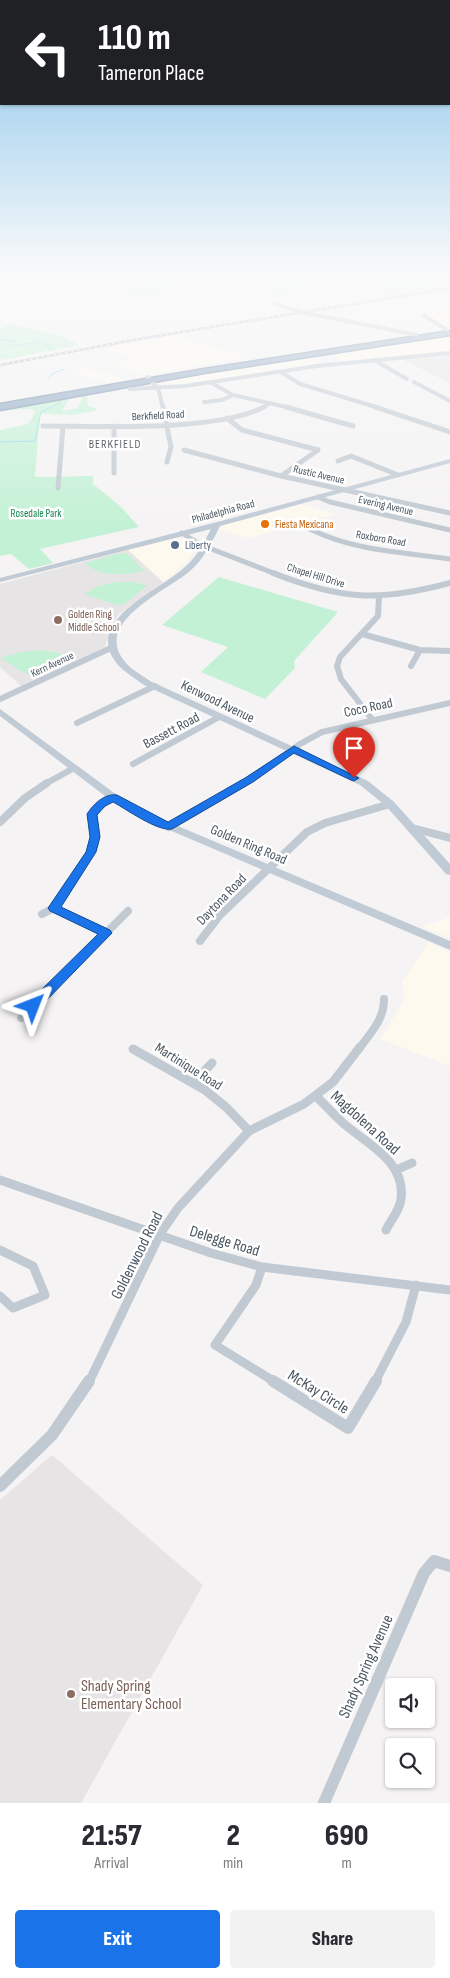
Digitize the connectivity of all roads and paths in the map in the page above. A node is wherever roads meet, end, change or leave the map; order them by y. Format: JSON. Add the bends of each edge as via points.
{"nodes":[{"id":1,"x":253,"y":360,"type":"edge"},
{"id":2,"x":266,"y":360,"type":"edge"},
{"id":3,"x":373,"y":360,"type":"edge"},
{"id":4,"x":374,"y":360,"type":"edge"},
{"id":5,"x":281,"y":372,"type":"junction"},
{"id":6,"x":148,"y":379,"type":"junction"},
{"id":7,"x":407,"y":379,"type":"dead end"},
{"id":8,"x":210,"y":382,"type":"junction"},
{"id":9,"x":414,"y":382,"type":"dead end"},
{"id":10,"x":158,"y":388,"type":"junction"},
{"id":11,"x":130,"y":389,"type":"dead end"},
{"id":12,"x":232,"y":395,"type":"junction"},
{"id":13,"x":450,"y":401,"type":"edge"},
{"id":14,"x":204,"y":402,"type":"dead end"},
{"id":15,"x":270,"y":403,"type":"junction"},
{"id":16,"x":0,"y":406,"type":"edge"},
{"id":17,"x":227,"y":418,"type":"junction"},
{"id":18,"x":166,"y":423,"type":"junction"},
{"id":19,"x":44,"y":426,"type":"dead end"},
{"id":20,"x":63,"y":426,"type":"junction"},
{"id":21,"x":114,"y":426,"type":"junction"},
{"id":22,"x":353,"y":426,"type":"dead end"},
{"id":23,"x":450,"y":432,"type":"edge"},
{"id":24,"x":184,"y":450,"type":"dead end"},
{"id":25,"x":338,"y":461,"type":"dead end"},
{"id":26,"x":450,"y":461,"type":"edge"},
{"id":27,"x":167,"y":462,"type":"dead end"},
{"id":28,"x":114,"y":472,"type":"dead end"},
{"id":29,"x":398,"y":475,"type":"junction"},
{"id":30,"x":280,"y":476,"type":"junction"},
{"id":31,"x":58,"y":488,"type":"dead end"},
{"id":32,"x":343,"y":490,"type":"junction"},
{"id":33,"x":318,"y":496,"type":"junction"},
{"id":34,"x":450,"y":514,"type":"edge"},
{"id":35,"x":218,"y":524,"type":"junction"},
{"id":36,"x":310,"y":529,"type":"dead end"},
{"id":37,"x":450,"y":530,"type":"edge"},
{"id":38,"x":182,"y":533,"type":"junction"},
{"id":39,"x":205,"y":547,"type":"junction"},
{"id":40,"x":450,"y":559,"type":"edge"},
{"id":41,"x":0,"y":580,"type":"edge"},
{"id":42,"x":450,"y":583,"type":"edge"},
{"id":43,"x":379,"y":596,"type":"junction"},
{"id":44,"x":362,"y":634,"type":"junction"},
{"id":45,"x":113,"y":647,"type":"junction"},
{"id":46,"x":420,"y":650,"type":"junction"},
{"id":47,"x":450,"y":650,"type":"edge"},
{"id":48,"x":411,"y":666,"type":"dead end"},
{"id":49,"x":155,"y":686,"type":"junction"},
{"id":50,"x":0,"y":699,"type":"edge"},
{"id":51,"x":450,"y":703,"type":"edge"},
{"id":52,"x":0,"y":712,"type":"edge"},
{"id":53,"x":219,"y":717,"type":"junction"},
{"id":54,"x":372,"y":719,"type":"junction"},
{"id":55,"x":77,"y":723,"type":"dead end"},
{"id":56,"x":294,"y":749,"type":"junction"},
{"id":57,"x":134,"y":764,"type":"dead end"},
{"id":58,"x":74,"y":768,"type":"junction"},
{"id":59,"x":113,"y":797,"type":"junction"},
{"id":60,"x":390,"y":804,"type":"junction"},
{"id":61,"x":0,"y":822,"type":"edge"},
{"id":62,"x":168,"y":826,"type":"junction"},
{"id":63,"x":412,"y":828,"type":"junction"},
{"id":64,"x":450,"y":838,"type":"edge"},
{"id":65,"x":270,"y":869,"type":"junction"},
{"id":66,"x":450,"y":871,"type":"edge"},
{"id":67,"x":54,"y":908,"type":"junction"},
{"id":68,"x":128,"y":911,"type":"dead end"},
{"id":69,"x":42,"y":914,"type":"dead end"},
{"id":70,"x":106,"y":933,"type":"junction"},
{"id":71,"x":200,"y":941,"type":"dead end"},
{"id":72,"x":450,"y":946,"type":"edge"},
{"id":73,"x":384,"y":1000,"type":"dead end"},
{"id":74,"x":21,"y":1018,"type":"dead end"},
{"id":75,"x":133,"y":1049,"type":"dead end"},
{"id":76,"x":212,"y":1063,"type":"dead end"},
{"id":77,"x":193,"y":1083,"type":"junction"},
{"id":78,"x":316,"y":1096,"type":"junction"},
{"id":79,"x":249,"y":1131,"type":"junction"},
{"id":80,"x":412,"y":1163,"type":"dead end"},
{"id":81,"x":396,"y":1170,"type":"junction"},
{"id":82,"x":0,"y":1180,"type":"edge"},
{"id":83,"x":386,"y":1230,"type":"dead end"},
{"id":84,"x":160,"y":1234,"type":"junction"},
{"id":85,"x":0,"y":1250,"type":"edge"},
{"id":86,"x":262,"y":1267,"type":"junction"},
{"id":87,"x":416,"y":1285,"type":"junction"},
{"id":88,"x":450,"y":1290,"type":"edge"},
{"id":89,"x":0,"y":1296,"type":"edge"},
{"id":90,"x":0,"y":1486,"type":"edge"},
{"id":91,"x":450,"y":1566,"type":"edge"},
{"id":92,"x":324,"y":1803,"type":"edge"}],
"edges":[{"from":1,"to":6,"type":"highway"},
{"from":2,"to":6,"type":"highway"},
{"from":3,"to":5,"type":"street"},
{"from":4,"to":7,"type":"street"},
{"from":5,"to":8,"type":"street"},
{"from":5,"to":23,"type":"street","via":[[300,384]]},
{"from":6,"to":10,"type":"street"},
{"from":6,"to":16,"type":"highway"},
{"from":8,"to":10,"type":"street"},
{"from":8,"to":12,"type":"street"},
{"from":9,"to":13,"type":"street"},
{"from":10,"to":11,"type":"street"},
{"from":10,"to":18,"type":"street"},
{"from":12,"to":14,"type":"street"},
{"from":12,"to":15,"type":"street"},
{"from":15,"to":17,"type":"street","name":"Berkfield Road","via":[[259,410]]},
{"from":15,"to":22,"type":"street"},
{"from":17,"to":18,"type":"street","name":"Berkfield Road"},
{"from":17,"to":30,"type":"street","via":[[247,432],[318,450]]},
{"from":18,"to":21,"type":"street","name":"Berkfield Road"},
{"from":18,"to":27,"type":"street","via":[[171,447]]},
{"from":19,"to":20,"type":"street","name":"Berkfield Road"},
{"from":20,"to":21,"type":"street","name":"Berkfield Road"},
{"from":20,"to":31,"type":"street"},
{"from":21,"to":28,"type":"street"},
{"from":24,"to":30,"type":"street","name":"Rustic Avenue"},
{"from":25,"to":29,"type":"street","via":[[351,456]]},
{"from":26,"to":29,"type":"main road","name":"Philadelphia Road"},
{"from":29,"to":32,"type":"main road","name":"Philadelphia Road"},
{"from":30,"to":32,"type":"street","name":"Rustic Avenue"},
{"from":32,"to":33,"type":"main road","name":"Philadelphia Road"},
{"from":32,"to":34,"type":"street","name":"Rustic Avenue"},
{"from":33,"to":35,"type":"main road","name":"Philadelphia Road"},
{"from":33,"to":37,"type":"street","name":"Evering Avenue","via":[[330,502]]},
{"from":35,"to":38,"type":"main road","name":"Philadelphia Road"},
{"from":35,"to":39,"type":"main road"},
{"from":36,"to":40,"type":"street","name":"Roxboro Road","via":[[324,536],[374,549]]},
{"from":38,"to":39,"type":"street","name":"Chapel Hill Drive"},
{"from":38,"to":41,"type":"main road","name":"Philadelphia Road"},
{"from":39,"to":43,"type":"street","name":"Chapel Hill Drive","via":[[325,590],[355,596]]},
{"from":39,"to":45,"type":"main road","via":[[181,575],[123,614],[114,629]]},
{"from":42,"to":43,"type":"street","name":"Chapel Hill Drive","via":[[407,594]]},
{"from":43,"to":44,"type":"street","via":[[378,616]]},
{"from":44,"to":46,"type":"street"},
{"from":44,"to":54,"type":"street","via":[[340,657],[337,669]]},
{"from":45,"to":49,"type":"main road","name":"Kenwood Avenue","via":[[127,668]]},
{"from":45,"to":50,"type":"street","name":"Kern Avenue"},
{"from":46,"to":47,"type":"street"},
{"from":46,"to":48,"type":"street"},
{"from":49,"to":53,"type":"main road","name":"Kenwood Avenue"},
{"from":49,"to":55,"type":"street"},
{"from":51,"to":54,"type":"street","name":"Coco Road"},
{"from":52,"to":58,"type":"main road","name":"Golden Ring Road"},
{"from":53,"to":56,"type":"main road","name":"Kenwood Avenue"},
{"from":53,"to":57,"type":"street","name":"Bassett Road"},
{"from":54,"to":56,"type":"street","name":"Coco Road","via":[[322,732]]},
{"from":56,"to":60,"type":"main road","name":"Kenwood Avenue","via":[[364,783]]},
{"from":56,"to":62,"type":"street","name":"Coco Road","via":[[249,780]]},
{"from":58,"to":59,"type":"main road","name":"Golden Ring Road"},
{"from":58,"to":61,"type":"street","via":[[30,793]]},
{"from":59,"to":62,"type":"main road","name":"Golden Ring Road"},
{"from":59,"to":67,"type":"street","via":[[93,811],[93,848]]},
{"from":60,"to":63,"type":"main road","name":"Kenwood Avenue"},
{"from":60,"to":65,"type":"street","name":"Daytona Road","via":[[314,827],[300,836]]},
{"from":62,"to":65,"type":"main road","name":"Golden Ring Road"},
{"from":63,"to":64,"type":"street"},
{"from":63,"to":66,"type":"main road","name":"Kenwood Avenue"},
{"from":65,"to":71,"type":"street","name":"Daytona Road","via":[[220,915]]},
{"from":65,"to":72,"type":"main road","name":"Golden Ring Road"},
{"from":67,"to":69,"type":"street"},
{"from":67,"to":70,"type":"street"},
{"from":68,"to":70,"type":"street"},
{"from":70,"to":74,"type":"street"},
{"from":73,"to":78,"type":"street","name":"Goldenwood Road","via":[[383,1015],[372,1033],[346,1068]]},
{"from":75,"to":77,"type":"street","name":"Martinique Road"},
{"from":76,"to":77,"type":"street"},
{"from":77,"to":79,"type":"street","name":"Martinique Road","via":[[215,1097]]},
{"from":78,"to":79,"type":"street","name":"Goldenwood Road"},
{"from":78,"to":81,"type":"street","name":"Magdolena Road"},
{"from":79,"to":84,"type":"street","name":"Goldenwood Road","via":[[178,1208]]},
{"from":80,"to":81,"type":"street","name":"Magdolena Road"},
{"from":81,"to":83,"type":"street","name":"Magdolena Road","via":[[400,1181],[400,1200]]},
{"from":82,"to":84,"type":"street","name":"Delegge Road"},
{"from":84,"to":86,"type":"street","name":"Delegge Road"},
{"from":84,"to":90,"type":"street","name":"Goldenwood Road","via":[[89,1382],[52,1435]]},
{"from":85,"to":89,"type":"street","via":[[33,1266],[45,1295],[13,1308]]},
{"from":86,"to":87,"type":"street","name":"Delegge Road"},
{"from":86,"to":87,"type":"street","name":"McKay Circle","via":[[256,1285],[215,1345],[348,1428],[406,1326]]},
{"from":87,"to":88,"type":"street","name":"Delegge Road"},
{"from":91,"to":92,"type":"street","name":"Shady Spring Avenue","via":[[434,1561],[424,1573]]}]}
